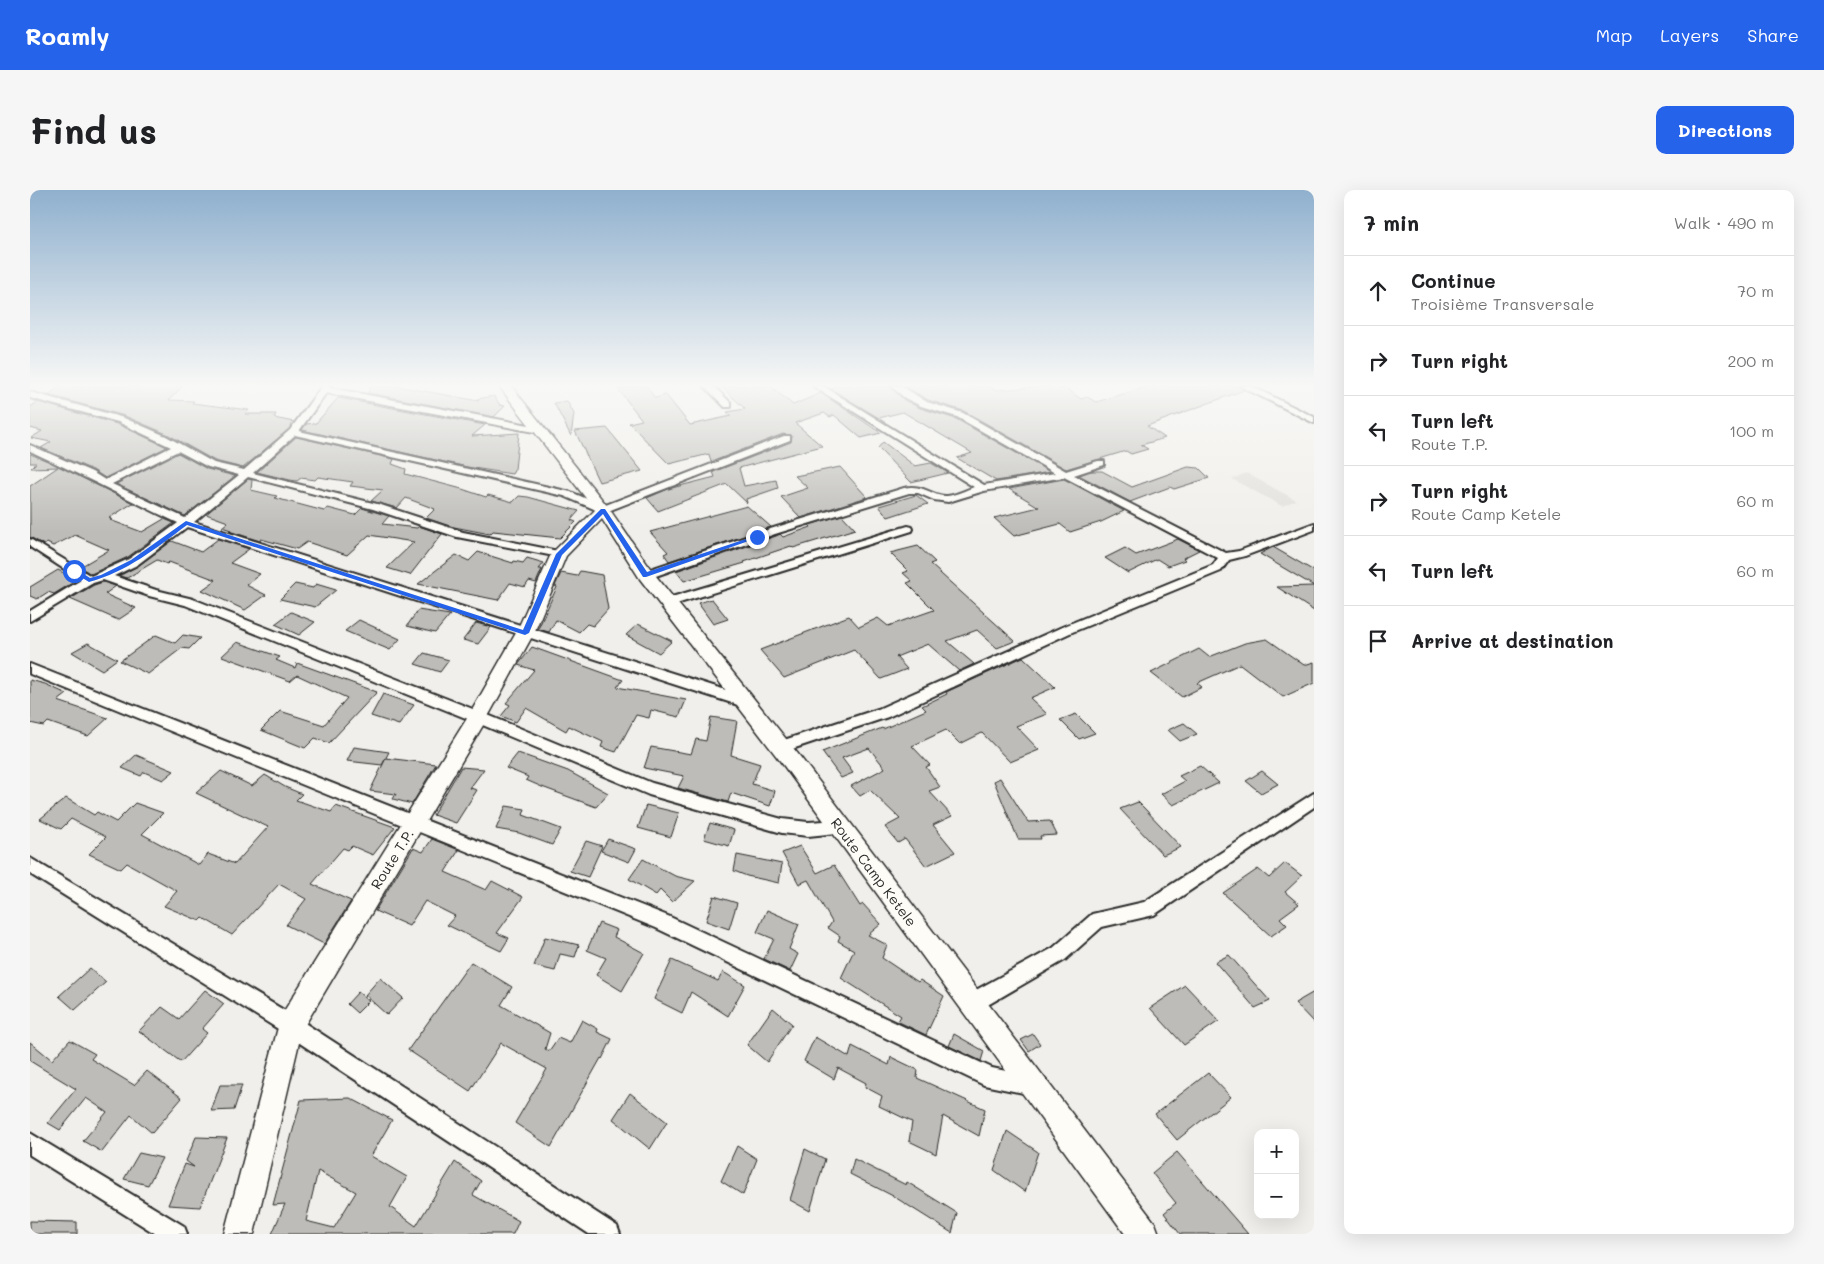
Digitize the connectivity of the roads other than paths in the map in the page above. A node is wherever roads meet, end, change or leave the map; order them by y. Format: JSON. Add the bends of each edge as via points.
{"nodes":[{"id":1,"x":155,"y":435,"type":"edge"},
{"id":2,"x":290,"y":435,"type":"edge"},
{"id":3,"x":305,"y":435,"type":"edge"},
{"id":4,"x":544,"y":435,"type":"edge"},
{"id":5,"x":896,"y":435,"type":"edge"},
{"id":6,"x":995,"y":435,"type":"edge"},
{"id":7,"x":787,"y":438,"type":"dead end"},
{"id":8,"x":178,"y":447,"type":"junction"},
{"id":9,"x":30,"y":448,"type":"edge"},
{"id":10,"x":1101,"y":463,"type":"dead end"},
{"id":11,"x":1065,"y":474,"type":"junction"},
{"id":12,"x":245,"y":475,"type":"junction"},
{"id":13,"x":104,"y":484,"type":"junction"},
{"id":14,"x":982,"y":488,"type":"junction"},
{"id":15,"x":603,"y":510,"type":"junction"},
{"id":16,"x":186,"y":523,"type":"junction"},
{"id":17,"x":1314,"y":526,"type":"edge"},
{"id":18,"x":908,"y":529,"type":"dead end"},
{"id":19,"x":30,"y":542,"type":"edge"},
{"id":20,"x":559,"y":554,"type":"junction"},
{"id":21,"x":1225,"y":557,"type":"junction"},
{"id":22,"x":646,"y":575,"type":"junction"},
{"id":23,"x":104,"y":576,"type":"junction"},
{"id":24,"x":89,"y":580,"type":"junction"},
{"id":25,"x":669,"y":602,"type":"junction"},
{"id":26,"x":30,"y":617,"type":"edge"},
{"id":27,"x":525,"y":633,"type":"junction"},
{"id":28,"x":30,"y":669,"type":"edge"},
{"id":29,"x":743,"y":701,"type":"junction"},
{"id":30,"x":478,"y":716,"type":"junction"},
{"id":31,"x":780,"y":747,"type":"junction"},
{"id":32,"x":1314,"y":799,"type":"edge"},
{"id":33,"x":416,"y":822,"type":"junction"},
{"id":34,"x":841,"y":827,"type":"junction"},
{"id":35,"x":30,"y":866,"type":"edge"},
{"id":36,"x":972,"y":1003,"type":"junction"},
{"id":37,"x":290,"y":1025,"type":"junction"},
{"id":38,"x":1034,"y":1086,"type":"junction"},
{"id":39,"x":30,"y":1143,"type":"edge"},
{"id":40,"x":176,"y":1234,"type":"edge"},
{"id":41,"x":239,"y":1234,"type":"edge"},
{"id":42,"x":609,"y":1234,"type":"edge"},
{"id":43,"x":1144,"y":1234,"type":"edge"}],
"edges":[{"from":1,"to":8,"type":"street"},
{"from":2,"to":12,"type":"street"},
{"from":3,"to":15,"type":"street","via":[[567,494]]},
{"from":4,"to":15,"type":"street","name":"Route Camp Ketele"},
{"from":5,"to":14,"type":"street"},
{"from":6,"to":11,"type":"street"},
{"from":7,"to":15,"type":"street"},
{"from":8,"to":12,"type":"street","via":[[211,465]]},
{"from":8,"to":13,"type":"street"},
{"from":9,"to":13,"type":"street"},
{"from":10,"to":11,"type":"street"},
{"from":11,"to":14,"type":"street"},
{"from":11,"to":21,"type":"street"},
{"from":12,"to":16,"type":"street"},
{"from":12,"to":20,"type":"street","via":[[377,507],[461,535]]},
{"from":13,"to":16,"type":"street"},
{"from":14,"to":22,"type":"street","via":[[943,499],[920,490],[908,490]]},
{"from":15,"to":20,"type":"street","name":"Route T.P."},
{"from":15,"to":22,"type":"street","name":"Route Camp Ketele"},
{"from":16,"to":23,"type":"street","via":[[133,562]]},
{"from":16,"to":27,"type":"street"},
{"from":17,"to":21,"type":"street"},
{"from":18,"to":25,"type":"street"},
{"from":19,"to":24,"type":"street"},
{"from":20,"to":27,"type":"street","name":"Route T.P."},
{"from":21,"to":31,"type":"street","via":[[1217,568],[1066,630],[883,713]]},
{"from":22,"to":25,"type":"street","name":"Route Camp Ketele"},
{"from":23,"to":24,"type":"street"},
{"from":23,"to":30,"type":"street","via":[[189,602]]},
{"from":24,"to":26,"type":"street"},
{"from":25,"to":29,"type":"street","name":"Route Camp Ketele"},
{"from":27,"to":29,"type":"street"},
{"from":27,"to":30,"type":"street","name":"Route T.P."},
{"from":28,"to":33,"type":"street"},
{"from":29,"to":31,"type":"street","name":"Route Camp Ketele"},
{"from":30,"to":33,"type":"street","name":"Route T.P."},
{"from":30,"to":34,"type":"street","via":[[648,789],[782,826],[808,829]]},
{"from":31,"to":34,"type":"street","name":"Route Camp Ketele"},
{"from":32,"to":36,"type":"street","via":[[1148,909],[1098,920],[1059,954]]},
{"from":33,"to":37,"type":"street","name":"Route T.P."},
{"from":33,"to":38,"type":"street","via":[[662,922],[991,1078]]},
{"from":34,"to":36,"type":"street","name":"Route Camp Ketele"},
{"from":35,"to":37,"type":"street"},
{"from":36,"to":38,"type":"street","name":"Route Camp Ketele"},
{"from":37,"to":41,"type":"street","name":"Route T.P."},
{"from":37,"to":42,"type":"street"},
{"from":38,"to":43,"type":"street","name":"Route Camp Ketele"},
{"from":39,"to":40,"type":"street"}]}
